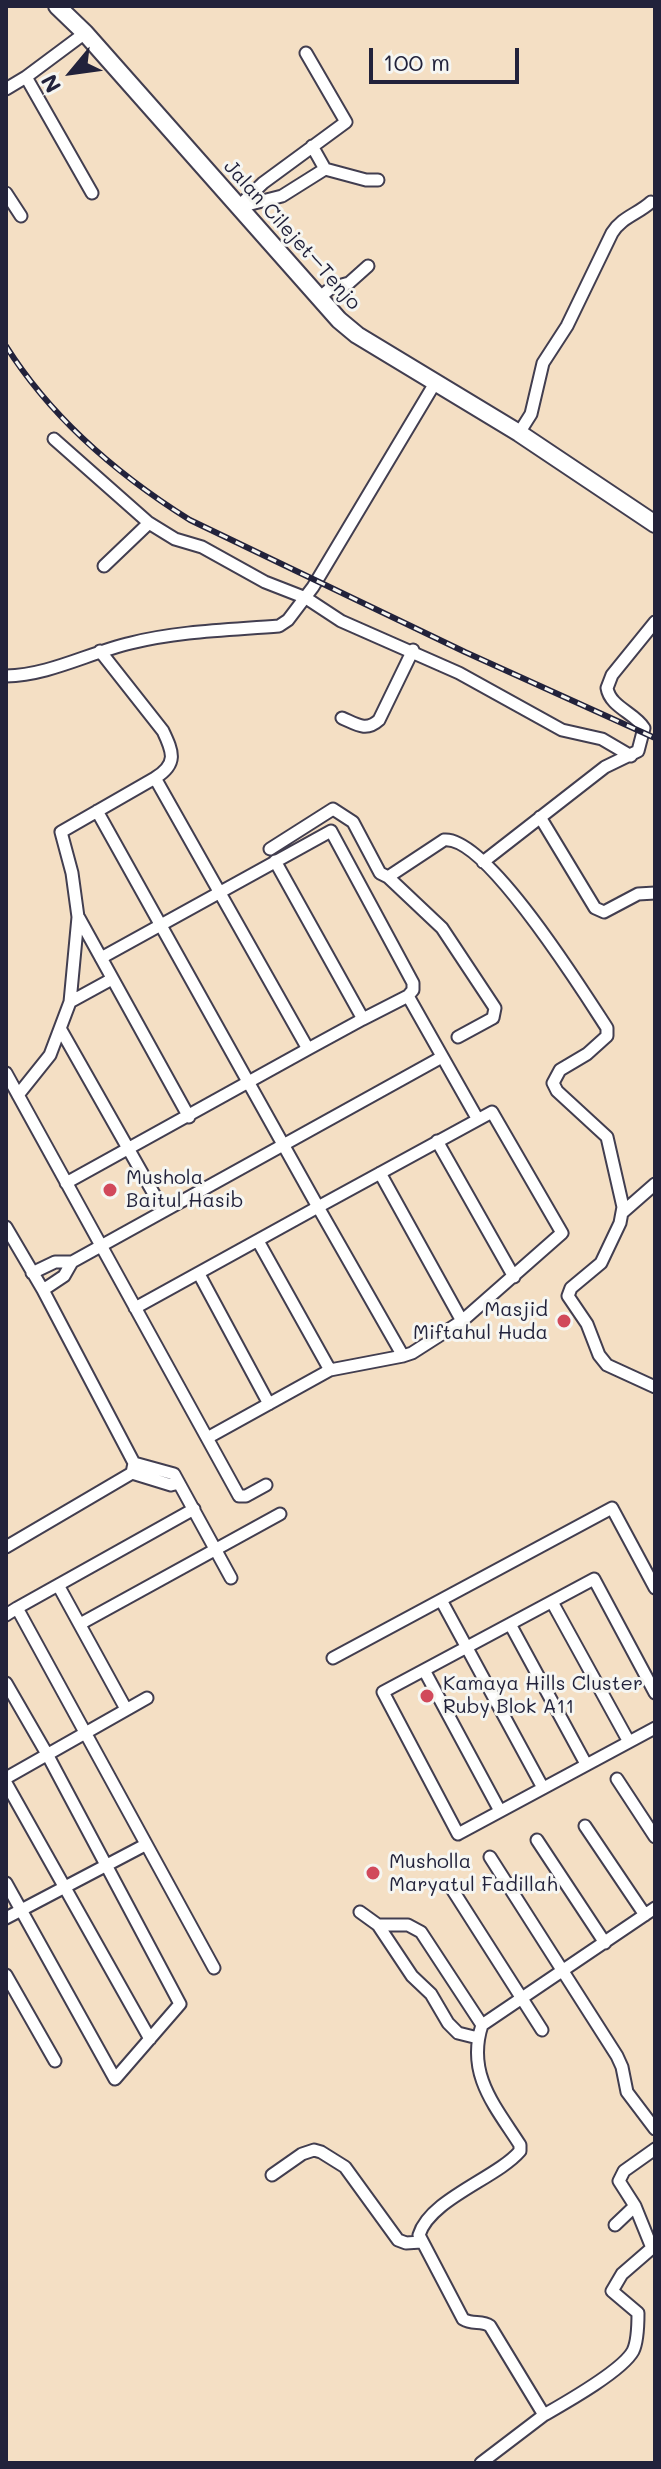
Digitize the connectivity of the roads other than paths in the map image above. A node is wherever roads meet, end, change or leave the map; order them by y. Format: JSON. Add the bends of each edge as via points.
{"nodes":[{"id":1,"x":57,"y":6,"type":"edge"},
{"id":2,"x":85,"y":33,"type":"junction"},
{"id":3,"x":306,"y":53,"type":"dead end"},
{"id":4,"x":26,"y":77,"type":"junction"},
{"id":5,"x":6,"y":89,"type":"edge"},
{"id":6,"x":312,"y":146,"type":"junction"},
{"id":7,"x":325,"y":169,"type":"junction"},
{"id":8,"x":378,"y":180,"type":"dead end"},
{"id":9,"x":6,"y":193,"type":"edge"},
{"id":10,"x":92,"y":193,"type":"dead end"},
{"id":11,"x":651,"y":202,"type":"dead end"},
{"id":12,"x":238,"y":207,"type":"junction"},
{"id":13,"x":21,"y":216,"type":"dead end"},
{"id":14,"x":368,"y":266,"type":"dead end"},
{"id":15,"x":319,"y":298,"type":"junction"},
{"id":16,"x":435,"y":383,"type":"junction"},
{"id":17,"x":519,"y":433,"type":"junction"},
{"id":18,"x":54,"y":439,"type":"dead end"},
{"id":19,"x":653,"y":518,"type":"edge"},
{"id":20,"x":149,"y":523,"type":"junction"},
{"id":21,"x":104,"y":566,"type":"dead end"},
{"id":22,"x":306,"y":598,"type":"junction"},
{"id":23,"x":655,"y":622,"type":"edge"},
{"id":24,"x":413,"y":650,"type":"junction"},
{"id":25,"x":100,"y":651,"type":"junction"},
{"id":26,"x":6,"y":676,"type":"edge"},
{"id":27,"x":342,"y":718,"type":"dead end"},
{"id":28,"x":631,"y":756,"type":"junction"},
{"id":29,"x":155,"y":778,"type":"junction"},
{"id":30,"x":97,"y":811,"type":"junction"},
{"id":31,"x":540,"y":817,"type":"junction"},
{"id":32,"x":273,"y":855,"type":"junction"},
{"id":33,"x":483,"y":862,"type":"junction"},
{"id":34,"x":388,"y":877,"type":"junction"},
{"id":35,"x":220,"y":892,"type":"junction"},
{"id":36,"x":655,"y":893,"type":"edge"},
{"id":37,"x":78,"y":917,"type":"junction"},
{"id":38,"x":161,"y":925,"type":"junction"},
{"id":39,"x":101,"y":958,"type":"junction"},
{"id":40,"x":112,"y":979,"type":"junction"},
{"id":41,"x":408,"y":996,"type":"junction"},
{"id":42,"x":70,"y":1002,"type":"junction"},
{"id":43,"x":363,"y":1019,"type":"junction"},
{"id":44,"x":61,"y":1030,"type":"junction"},
{"id":45,"x":458,"y":1037,"type":"dead end"},
{"id":46,"x":308,"y":1049,"type":"junction"},
{"id":47,"x":442,"y":1057,"type":"junction"},
{"id":48,"x":6,"y":1073,"type":"edge"},
{"id":49,"x":250,"y":1083,"type":"junction"},
{"id":50,"x":18,"y":1095,"type":"junction"},
{"id":51,"x":189,"y":1117,"type":"junction"},
{"id":52,"x":477,"y":1118,"type":"junction"},
{"id":53,"x":437,"y":1141,"type":"junction"},
{"id":54,"x":284,"y":1144,"type":"junction"},
{"id":55,"x":128,"y":1149,"type":"junction"},
{"id":56,"x":380,"y":1173,"type":"junction"},
{"id":57,"x":66,"y":1183,"type":"junction"},
{"id":58,"x":655,"y":1184,"type":"edge"},
{"id":59,"x":318,"y":1207,"type":"junction"},
{"id":60,"x":163,"y":1210,"type":"junction"},
{"id":61,"x":623,"y":1212,"type":"junction"},
{"id":62,"x":6,"y":1227,"type":"edge"},
{"id":63,"x":258,"y":1241,"type":"junction"},
{"id":64,"x":102,"y":1245,"type":"junction"},
{"id":65,"x":72,"y":1262,"type":"junction"},
{"id":66,"x":32,"y":1273,"type":"junction"},
{"id":67,"x":199,"y":1274,"type":"junction"},
{"id":68,"x":514,"y":1277,"type":"junction"},
{"id":69,"x":43,"y":1290,"type":"junction"},
{"id":70,"x":135,"y":1308,"type":"junction"},
{"id":71,"x":462,"y":1321,"type":"junction"},
{"id":72,"x":403,"y":1356,"type":"junction"},
{"id":73,"x":330,"y":1370,"type":"junction"},
{"id":74,"x":655,"y":1387,"type":"edge"},
{"id":75,"x":269,"y":1404,"type":"junction"},
{"id":76,"x":209,"y":1437,"type":"junction"},
{"id":77,"x":133,"y":1468,"type":"junction"},
{"id":78,"x":266,"y":1485,"type":"dead end"},
{"id":79,"x":194,"y":1509,"type":"junction"},
{"id":80,"x":280,"y":1514,"type":"dead end"},
{"id":81,"x":6,"y":1547,"type":"edge"},
{"id":82,"x":216,"y":1550,"type":"junction"},
{"id":83,"x":231,"y":1578,"type":"dead end"},
{"id":84,"x":58,"y":1585,"type":"junction"},
{"id":85,"x":655,"y":1588,"type":"edge"},
{"id":86,"x":441,"y":1600,"type":"junction"},
{"id":87,"x":552,"y":1602,"type":"junction"},
{"id":88,"x":11,"y":1611,"type":"edge"},
{"id":89,"x":80,"y":1624,"type":"junction"},
{"id":90,"x":510,"y":1624,"type":"junction"},
{"id":91,"x":467,"y":1647,"type":"junction"},
{"id":92,"x":333,"y":1658,"type":"dead end"},
{"id":93,"x":424,"y":1670,"type":"junction"},
{"id":94,"x":6,"y":1683,"type":"edge"},
{"id":95,"x":655,"y":1693,"type":"edge"},
{"id":96,"x":147,"y":1698,"type":"dead end"},
{"id":97,"x":126,"y":1709,"type":"junction"},
{"id":98,"x":655,"y":1728,"type":"edge"},
{"id":99,"x":84,"y":1734,"type":"junction"},
{"id":100,"x":629,"y":1742,"type":"junction"},
{"id":101,"x":47,"y":1754,"type":"junction"},
{"id":102,"x":586,"y":1764,"type":"junction"},
{"id":103,"x":617,"y":1779,"type":"dead end"},
{"id":104,"x":6,"y":1780,"type":"edge"},
{"id":105,"x":543,"y":1788,"type":"junction"},
{"id":106,"x":500,"y":1811,"type":"junction"},
{"id":107,"x":585,"y":1826,"type":"dead end"},
{"id":108,"x":655,"y":1837,"type":"edge"},
{"id":109,"x":537,"y":1840,"type":"dead end"},
{"id":110,"x":145,"y":1845,"type":"junction"},
{"id":111,"x":490,"y":1857,"type":"dead end"},
{"id":112,"x":105,"y":1866,"type":"junction"},
{"id":113,"x":6,"y":1883,"type":"edge"},
{"id":114,"x":64,"y":1887,"type":"junction"},
{"id":115,"x":452,"y":1889,"type":"dead end"},
{"id":116,"x":21,"y":1910,"type":"junction"},
{"id":117,"x":360,"y":1912,"type":"dead end"},
{"id":118,"x":650,"y":1912,"type":"edge"},
{"id":119,"x":6,"y":1918,"type":"edge"},
{"id":120,"x":378,"y":1925,"type":"junction"},
{"id":121,"x":605,"y":1943,"type":"junction"},
{"id":122,"x":214,"y":1968,"type":"dead end"},
{"id":123,"x":563,"y":1971,"type":"junction"},
{"id":124,"x":6,"y":1975,"type":"edge"},
{"id":125,"x":523,"y":1998,"type":"junction"},
{"id":126,"x":482,"y":2025,"type":"junction"},
{"id":127,"x":542,"y":2030,"type":"dead end"},
{"id":128,"x":478,"y":2038,"type":"junction"},
{"id":129,"x":150,"y":2039,"type":"junction"},
{"id":130,"x":55,"y":2061,"type":"dead end"},
{"id":131,"x":655,"y":2129,"type":"edge"},
{"id":132,"x":655,"y":2149,"type":"edge"},
{"id":133,"x":272,"y":2175,"type":"dead end"},
{"id":134,"x":635,"y":2206,"type":"junction"},
{"id":135,"x":615,"y":2225,"type":"dead end"},
{"id":136,"x":421,"y":2242,"type":"junction"},
{"id":137,"x":544,"y":2415,"type":"junction"},
{"id":138,"x":481,"y":2463,"type":"edge"}],
"edges":[{"from":1,"to":2,"type":"main road","name":"Jalan Cilejet–Tenjo"},
{"from":2,"to":4,"type":"street"},
{"from":2,"to":12,"type":"main road","name":"Jalan Cilejet–Tenjo"},
{"from":3,"to":6,"type":"street","via":[[346,119]]},
{"from":4,"to":5,"type":"street"},
{"from":4,"to":10,"type":"street"},
{"from":6,"to":7,"type":"street"},
{"from":6,"to":12,"type":"street"},
{"from":7,"to":8,"type":"street"},
{"from":7,"to":12,"type":"street","via":[[282,196]]},
{"from":9,"to":13,"type":"street"},
{"from":11,"to":17,"type":"street","via":[[612,233],[543,363],[531,414]]},
{"from":12,"to":15,"type":"main road","name":"Jalan Cilejet–Tenjo"},
{"from":14,"to":15,"type":"street"},
{"from":15,"to":16,"type":"main road","name":"Jalan Cilejet–Tenjo","via":[[357,335]]},
{"from":16,"to":17,"type":"main road","name":"Jalan Cilejet–Tenjo"},
{"from":16,"to":22,"type":"street"},
{"from":17,"to":19,"type":"main road","name":"Jalan Cilejet–Tenjo"},
{"from":18,"to":20,"type":"street"},
{"from":20,"to":21,"type":"street"},
{"from":20,"to":22,"type":"street"},
{"from":22,"to":24,"type":"street","via":[[341,621]]},
{"from":22,"to":25,"type":"street","via":[[279,626],[201,632]]},
{"from":23,"to":28,"type":"street","via":[[607,688],[610,699],[644,728],[640,748]]},
{"from":24,"to":27,"type":"street","via":[[373,726]]},
{"from":24,"to":28,"type":"street","via":[[562,730],[602,739]]},
{"from":25,"to":26,"type":"street","via":[[47,671]]},
{"from":25,"to":29,"type":"street","via":[[170,746],[168,770]]},
{"from":28,"to":31,"type":"street","via":[[605,767]]},
{"from":29,"to":30,"type":"street"},
{"from":29,"to":35,"type":"street"},
{"from":30,"to":37,"type":"street","via":[[61,832]]},
{"from":30,"to":38,"type":"street"},
{"from":31,"to":33,"type":"street"},
{"from":31,"to":36,"type":"street","via":[[595,908],[604,912],[638,894]]},
{"from":32,"to":34,"type":"street","via":[[333,809],[353,822],[380,873]]},
{"from":32,"to":35,"type":"street"},
{"from":32,"to":41,"type":"street","via":[[333,832],[413,983]]},
{"from":32,"to":43,"type":"street"},
{"from":33,"to":34,"type":"street","via":[[448,839]]},
{"from":33,"to":61,"type":"street","via":[[539,925],[607,1028],[607,1036],[560,1070],[553,1083],[607,1137]]},
{"from":34,"to":45,"type":"street","via":[[442,928],[495,1008],[493,1018]]},
{"from":35,"to":38,"type":"street"},
{"from":35,"to":46,"type":"street"},
{"from":37,"to":39,"type":"street"},
{"from":37,"to":42,"type":"street"},
{"from":38,"to":39,"type":"street"},
{"from":38,"to":49,"type":"street"},
{"from":39,"to":40,"type":"street"},
{"from":40,"to":42,"type":"street"},
{"from":40,"to":51,"type":"street"},
{"from":41,"to":43,"type":"street"},
{"from":41,"to":47,"type":"street"},
{"from":42,"to":44,"type":"street"},
{"from":43,"to":46,"type":"street"},
{"from":44,"to":50,"type":"street","via":[[50,1055]]},
{"from":44,"to":55,"type":"street"},
{"from":46,"to":49,"type":"street"},
{"from":47,"to":52,"type":"street"},
{"from":47,"to":54,"type":"street"},
{"from":48,"to":50,"type":"street"},
{"from":49,"to":51,"type":"street"},
{"from":49,"to":54,"type":"street"},
{"from":50,"to":57,"type":"street"},
{"from":51,"to":55,"type":"street"},
{"from":52,"to":53,"type":"street"},
{"from":52,"to":68,"type":"street","via":[[496,1114],[562,1233]]},
{"from":53,"to":56,"type":"street"},
{"from":53,"to":68,"type":"street"},
{"from":54,"to":59,"type":"street"},
{"from":54,"to":60,"type":"street"},
{"from":55,"to":57,"type":"street"},
{"from":55,"to":60,"type":"street"},
{"from":56,"to":59,"type":"street"},
{"from":56,"to":71,"type":"street"},
{"from":57,"to":64,"type":"street"},
{"from":58,"to":61,"type":"street"},
{"from":59,"to":63,"type":"street"},
{"from":59,"to":72,"type":"street"},
{"from":60,"to":64,"type":"street"},
{"from":61,"to":74,"type":"street","via":[[601,1263],[568,1296],[602,1360]]},
{"from":62,"to":66,"type":"street"},
{"from":63,"to":67,"type":"street"},
{"from":63,"to":73,"type":"street"},
{"from":64,"to":65,"type":"street"},
{"from":64,"to":70,"type":"street"},
{"from":65,"to":66,"type":"street","via":[[55,1262]]},
{"from":65,"to":69,"type":"street","via":[[64,1276]]},
{"from":66,"to":69,"type":"street"},
{"from":67,"to":70,"type":"street"},
{"from":67,"to":75,"type":"street"},
{"from":68,"to":71,"type":"street"},
{"from":69,"to":77,"type":"street"},
{"from":70,"to":76,"type":"street"},
{"from":71,"to":72,"type":"street"},
{"from":72,"to":73,"type":"street"},
{"from":73,"to":75,"type":"street"},
{"from":75,"to":76,"type":"street"},
{"from":76,"to":78,"type":"street","via":[[239,1496]]},
{"from":77,"to":79,"type":"street","via":[[174,1474]]},
{"from":77,"to":81,"type":"street"},
{"from":79,"to":82,"type":"street"},
{"from":79,"to":84,"type":"street"},
{"from":80,"to":82,"type":"street"},
{"from":82,"to":83,"type":"street"},
{"from":82,"to":89,"type":"street"},
{"from":84,"to":88,"type":"street"},
{"from":84,"to":89,"type":"street"},
{"from":85,"to":86,"type":"street","via":[[612,1508]]},
{"from":86,"to":91,"type":"street"},
{"from":86,"to":92,"type":"street"},
{"from":87,"to":90,"type":"street"},
{"from":87,"to":95,"type":"street","via":[[594,1579]]},
{"from":87,"to":100,"type":"street"},
{"from":88,"to":99,"type":"street"},
{"from":89,"to":97,"type":"street"},
{"from":90,"to":91,"type":"street"},
{"from":90,"to":102,"type":"street"},
{"from":91,"to":93,"type":"street"},
{"from":91,"to":105,"type":"street"},
{"from":93,"to":106,"type":"street"},
{"from":93,"to":106,"type":"street","via":[[383,1692],[458,1834]]},
{"from":94,"to":101,"type":"street"},
{"from":96,"to":97,"type":"street"},
{"from":97,"to":99,"type":"street"},
{"from":98,"to":100,"type":"street"},
{"from":99,"to":101,"type":"street"},
{"from":99,"to":110,"type":"street"},
{"from":100,"to":102,"type":"street"},
{"from":101,"to":104,"type":"street"},
{"from":101,"to":112,"type":"street"},
{"from":102,"to":105,"type":"street"},
{"from":103,"to":108,"type":"street"},
{"from":104,"to":114,"type":"street"},
{"from":105,"to":106,"type":"street"},
{"from":107,"to":118,"type":"street"},
{"from":109,"to":121,"type":"street"},
{"from":110,"to":112,"type":"street"},
{"from":110,"to":122,"type":"street"},
{"from":111,"to":123,"type":"street"},
{"from":112,"to":114,"type":"street"},
{"from":112,"to":129,"type":"street","via":[[180,2004]]},
{"from":113,"to":116,"type":"street"},
{"from":114,"to":116,"type":"street"},
{"from":114,"to":129,"type":"street"},
{"from":115,"to":125,"type":"street"},
{"from":116,"to":119,"type":"street"},
{"from":116,"to":129,"type":"street","via":[[115,2079]]},
{"from":117,"to":120,"type":"street"},
{"from":118,"to":121,"type":"street"},
{"from":120,"to":126,"type":"street","via":[[412,1925],[421,1932]]},
{"from":120,"to":128,"type":"street","via":[[454,2030]]},
{"from":121,"to":123,"type":"street"},
{"from":123,"to":125,"type":"street"},
{"from":123,"to":131,"type":"street","via":[[617,2056],[627,2092]]},
{"from":124,"to":130,"type":"street"},
{"from":125,"to":126,"type":"street"},
{"from":125,"to":127,"type":"street"},
{"from":126,"to":128,"type":"street"},
{"from":128,"to":136,"type":"street","via":[[476,2062],[482,2084],[520,2151],[427,2220]]},
{"from":132,"to":134,"type":"street","via":[[619,2178]]},
{"from":133,"to":136,"type":"street","via":[[302,2154],[321,2152],[345,2167],[398,2240]]},
{"from":134,"to":135,"type":"street"},
{"from":134,"to":137,"type":"street","via":[[652,2248],[622,2274],[612,2291],[638,2313],[635,2348],[585,2391]]},
{"from":136,"to":137,"type":"street","via":[[463,2319],[490,2326]]},
{"from":137,"to":138,"type":"street"}]}
